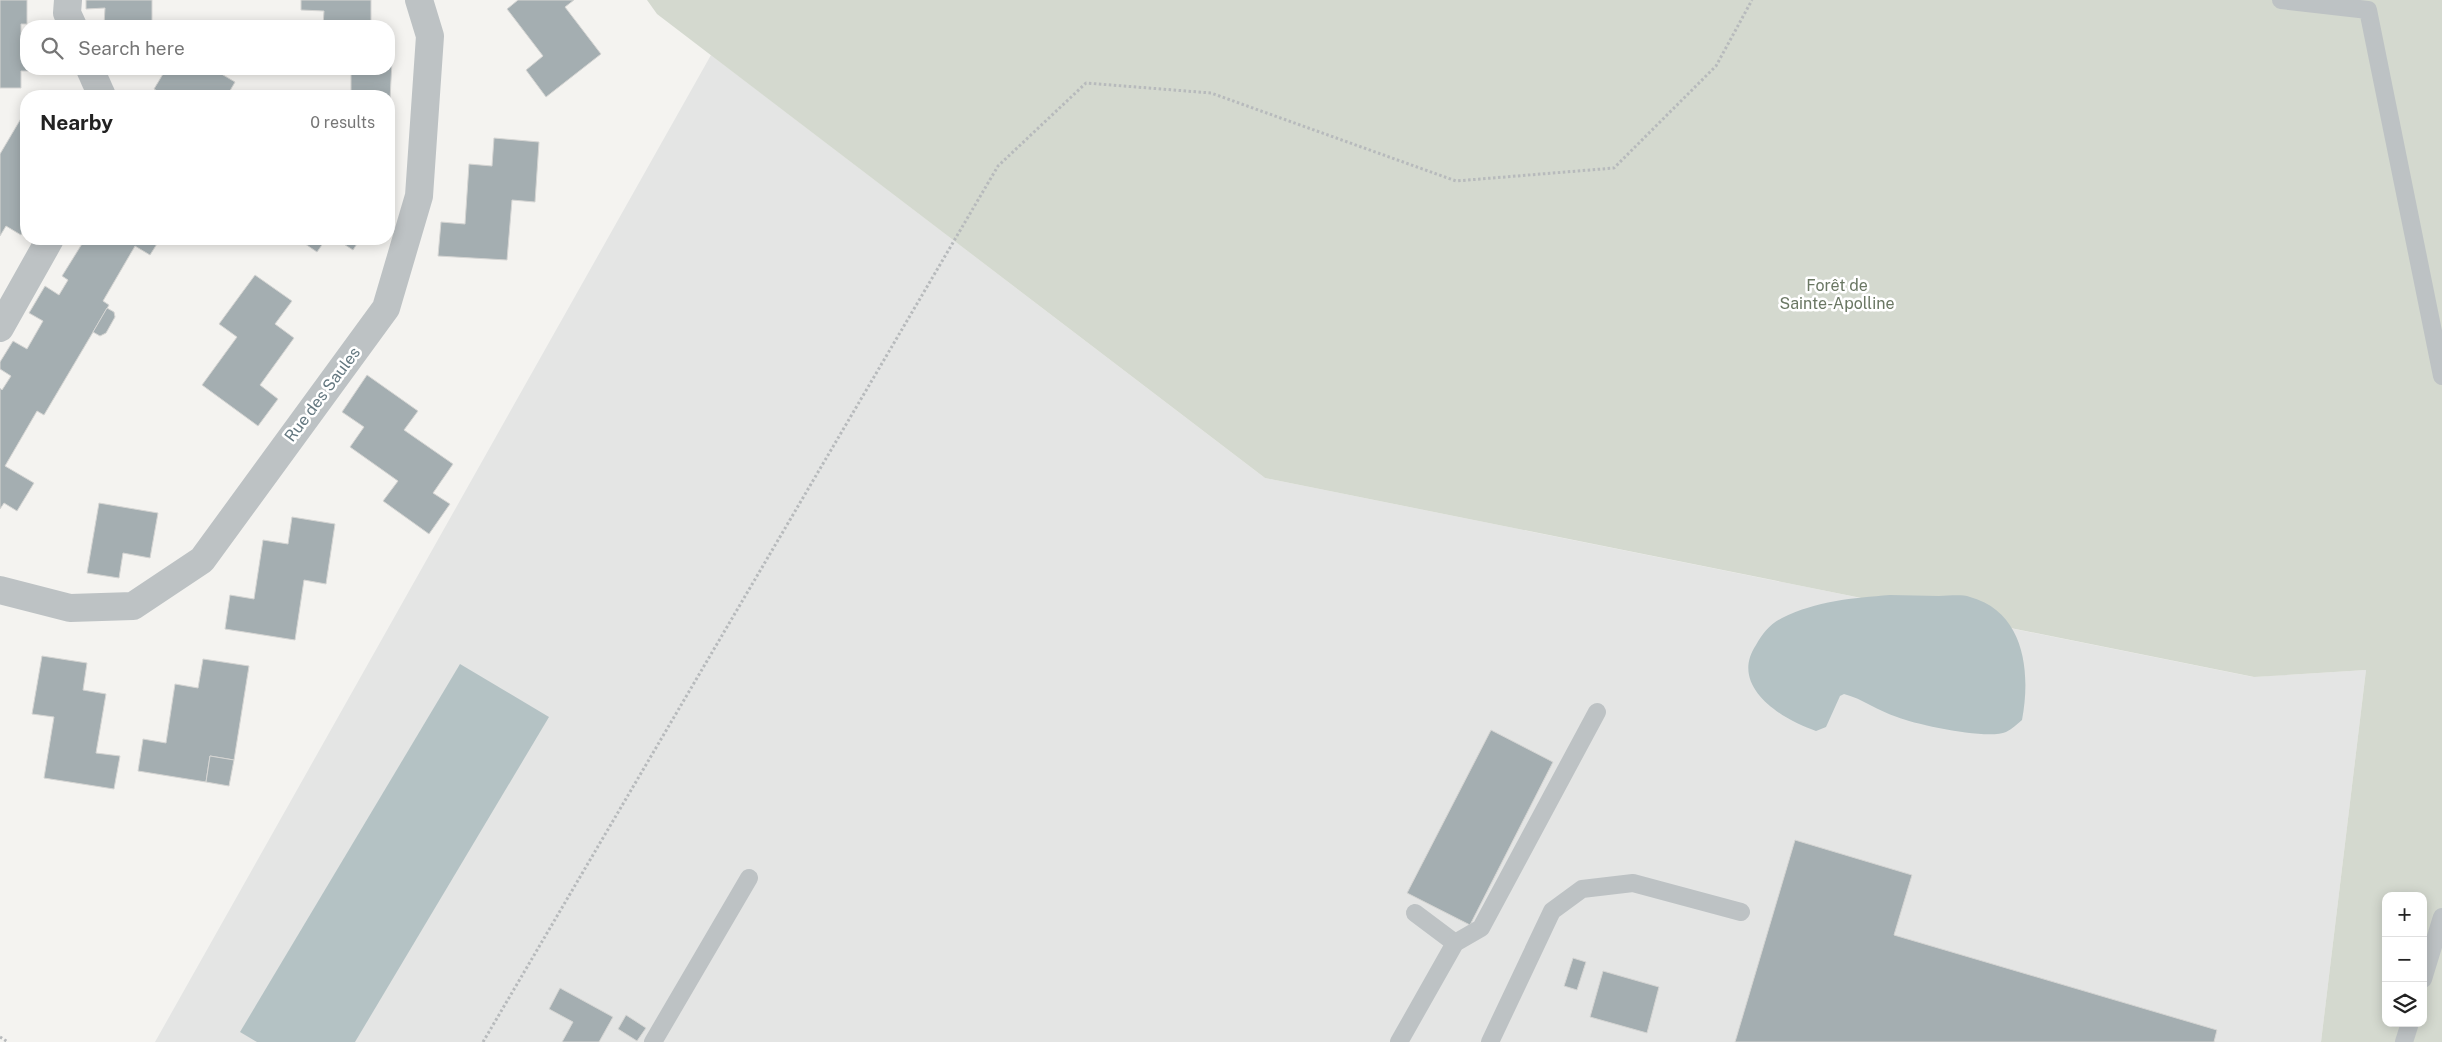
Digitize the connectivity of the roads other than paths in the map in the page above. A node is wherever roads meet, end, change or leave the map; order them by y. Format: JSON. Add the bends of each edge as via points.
{"nodes":[{"id":1,"x":68,"y":0,"type":"edge"},
{"id":2,"x":418,"y":0,"type":"edge"},
{"id":3,"x":2281,"y":0,"type":"edge"},
{"id":4,"x":70,"y":20,"type":"edge"},
{"id":5,"x":93,"y":75,"type":"edge"},
{"id":6,"x":99,"y":90,"type":"edge"},
{"id":7,"x":47,"y":245,"type":"edge"},
{"id":8,"x":0,"y":328,"type":"edge"},
{"id":9,"x":2442,"y":376,"type":"edge"},
{"id":10,"x":0,"y":590,"type":"edge"},
{"id":11,"x":1597,"y":712,"type":"dead end"},
{"id":12,"x":749,"y":878,"type":"dead end"},
{"id":13,"x":1741,"y":912,"type":"dead end"},
{"id":14,"x":1415,"y":913,"type":"dead end"},
{"id":15,"x":2442,"y":917,"type":"edge"},
{"id":16,"x":1455,"y":943,"type":"junction"},
{"id":17,"x":2427,"y":966,"type":"edge"},
{"id":18,"x":2409,"y":1027,"type":"edge"},
{"id":19,"x":653,"y":1042,"type":"edge"},
{"id":20,"x":1399,"y":1042,"type":"edge"},
{"id":21,"x":1490,"y":1042,"type":"edge"},
{"id":22,"x":2404,"y":1042,"type":"edge"}],
"edges":[{"from":1,"to":4,"type":"street"},
{"from":2,"to":10,"type":"street","name":"Rue des Saules","via":[[430,36],[419,196],[386,308],[202,560],[133,606],[70,608]]},
{"from":3,"to":9,"type":"lane","via":[[2368,10]]},
{"from":5,"to":6,"type":"street"},
{"from":7,"to":8,"type":"street"},
{"from":11,"to":16,"type":"lane","via":[[1482,928]]},
{"from":12,"to":19,"type":"lane"},
{"from":13,"to":21,"type":"lane","via":[[1633,884],[1582,889],[1552,911]]},
{"from":14,"to":16,"type":"lane"},
{"from":15,"to":17,"type":"lane"},
{"from":16,"to":20,"type":"lane"},
{"from":18,"to":22,"type":"lane"}]}
